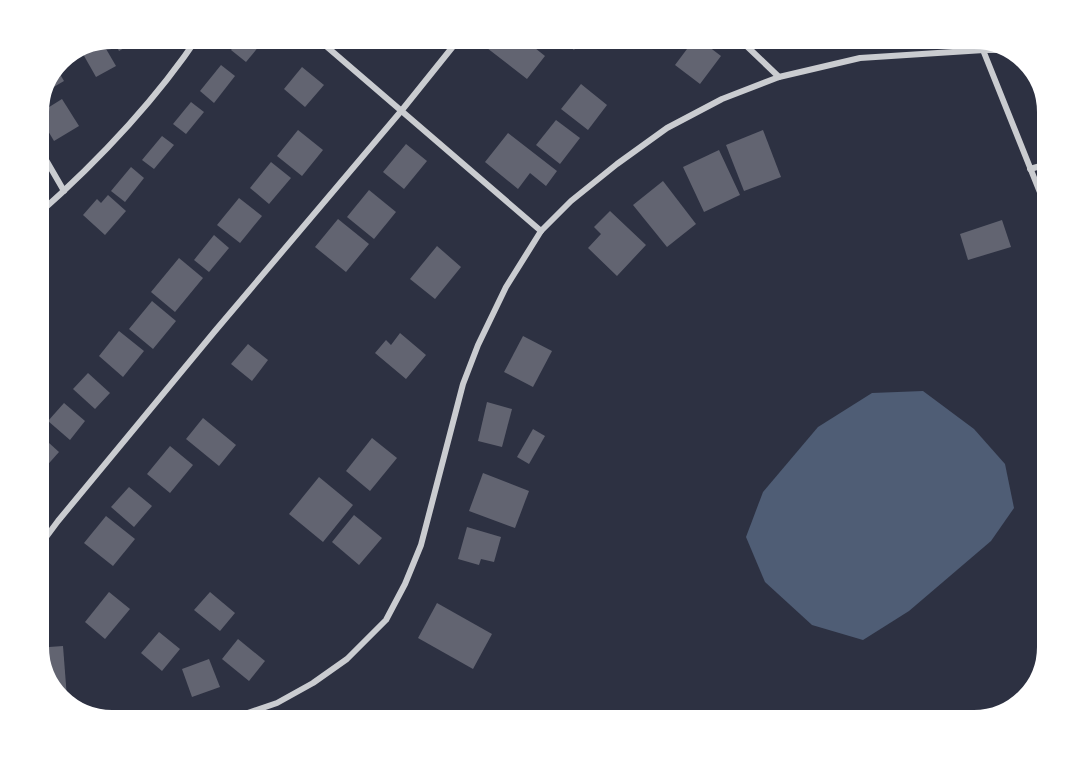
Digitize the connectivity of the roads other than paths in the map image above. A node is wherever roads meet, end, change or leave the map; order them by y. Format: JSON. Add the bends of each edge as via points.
{"nodes":[{"id":1,"x":191,"y":45,"type":"edge"},
{"id":2,"x":325,"y":45,"type":"edge"},
{"id":3,"x":454,"y":45,"type":"edge"},
{"id":4,"x":746,"y":45,"type":"edge"},
{"id":5,"x":982,"y":46,"type":"edge"},
{"id":6,"x":987,"y":47,"type":"edge"},
{"id":7,"x":984,"y":50,"type":"junction"},
{"id":8,"x":999,"y":50,"type":"edge"},
{"id":9,"x":779,"y":76,"type":"junction"},
{"id":10,"x":402,"y":110,"type":"junction"},
{"id":11,"x":45,"y":158,"type":"edge"},
{"id":12,"x":1041,"y":166,"type":"edge"},
{"id":13,"x":1029,"y":169,"type":"junction"},
{"id":14,"x":64,"y":191,"type":"junction"},
{"id":15,"x":1041,"y":196,"type":"edge"},
{"id":16,"x":45,"y":208,"type":"edge"},
{"id":17,"x":541,"y":231,"type":"junction"},
{"id":18,"x":45,"y":539,"type":"edge"},
{"id":19,"x":246,"y":714,"type":"edge"}],
"edges":[{"from":1,"to":14,"type":"street","via":[[142,109]]},
{"from":2,"to":10,"type":"street"},
{"from":3,"to":10,"type":"street"},
{"from":4,"to":9,"type":"street"},
{"from":5,"to":7,"type":"street"},
{"from":6,"to":7,"type":"street"},
{"from":7,"to":8,"type":"street"},
{"from":7,"to":9,"type":"street","via":[[860,58]]},
{"from":7,"to":13,"type":"street"},
{"from":9,"to":17,"type":"street","via":[[722,99],[667,128],[571,201]]},
{"from":10,"to":17,"type":"street"},
{"from":10,"to":18,"type":"street"},
{"from":11,"to":14,"type":"street"},
{"from":12,"to":13,"type":"street"},
{"from":13,"to":15,"type":"street"},
{"from":14,"to":16,"type":"street"},
{"from":17,"to":19,"type":"street","via":[[506,287],[478,345],[463,384],[421,545],[386,620],[347,659],[314,683],[277,704]]}]}
